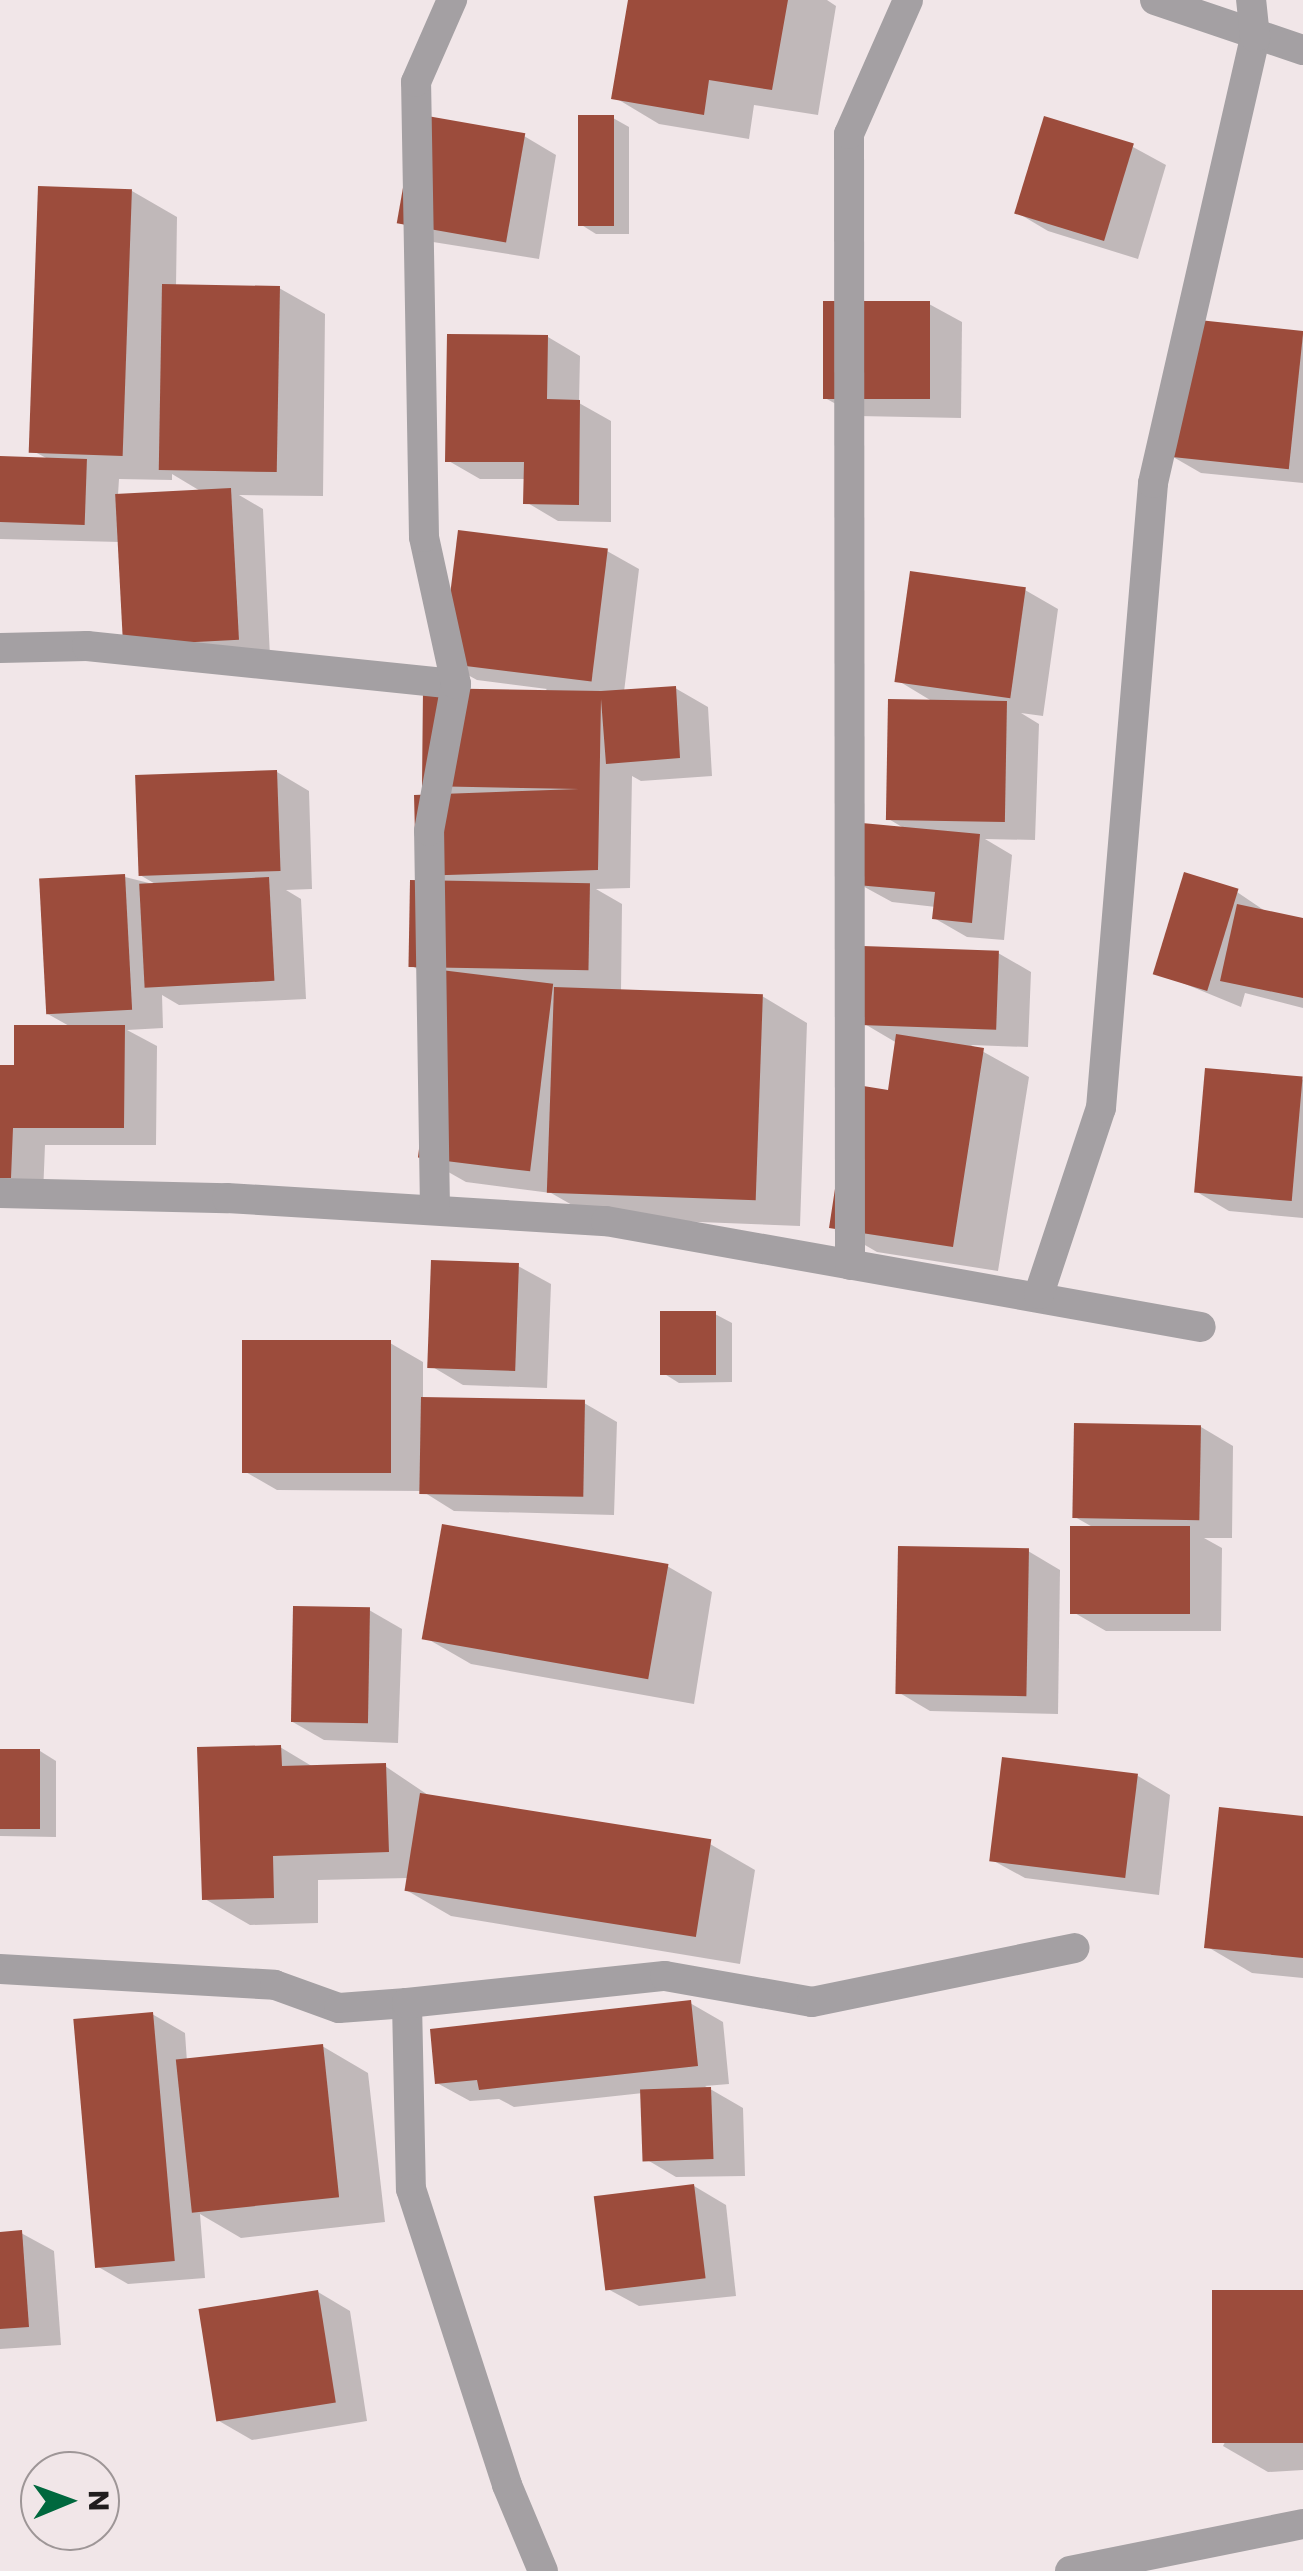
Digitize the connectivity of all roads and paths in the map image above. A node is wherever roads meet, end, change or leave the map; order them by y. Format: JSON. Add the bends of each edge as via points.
{"nodes":[{"id":1,"x":452,"y":0,"type":"edge"},
{"id":2,"x":908,"y":0,"type":"edge"},
{"id":3,"x":1154,"y":0,"type":"edge"},
{"id":4,"x":1250,"y":0,"type":"edge"},
{"id":5,"x":1255,"y":37,"type":"junction"},
{"id":6,"x":1303,"y":50,"type":"edge"},
{"id":7,"x":0,"y":648,"type":"edge"},
{"id":8,"x":456,"y":684,"type":"junction"},
{"id":9,"x":0,"y":1193,"type":"edge"},
{"id":10,"x":436,"y":1209,"type":"junction"},
{"id":11,"x":850,"y":1265,"type":"junction"},
{"id":12,"x":1038,"y":1294,"type":"junction"},
{"id":13,"x":1201,"y":1327,"type":"dead end"},
{"id":14,"x":1074,"y":1948,"type":"dead end"},
{"id":15,"x":0,"y":1969,"type":"edge"},
{"id":16,"x":407,"y":2003,"type":"junction"},
{"id":17,"x":1303,"y":2524,"type":"edge"},
{"id":18,"x":543,"y":2571,"type":"edge"},
{"id":19,"x":1070,"y":2571,"type":"edge"}],
"edges":[{"from":1,"to":8,"type":"street","via":[[416,82],[424,537]]},
{"from":2,"to":11,"type":"street","via":[[849,134]]},
{"from":3,"to":5,"type":"street"},
{"from":4,"to":5,"type":"street"},
{"from":5,"to":6,"type":"street"},
{"from":5,"to":12,"type":"street","via":[[1152,483],[1101,1108]]},
{"from":7,"to":8,"type":"street","via":[[87,646]]},
{"from":8,"to":10,"type":"street","via":[[429,831]]},
{"from":9,"to":10,"type":"street"},
{"from":10,"to":11,"type":"street","via":[[606,1221]]},
{"from":11,"to":12,"type":"street"},
{"from":12,"to":13,"type":"street"},
{"from":14,"to":16,"type":"street","via":[[812,2002],[665,1976]]},
{"from":15,"to":16,"type":"street","via":[[275,1985],[339,2008]]},
{"from":16,"to":18,"type":"street","via":[[411,2188],[507,2486]]},
{"from":17,"to":19,"type":"street"}]}
